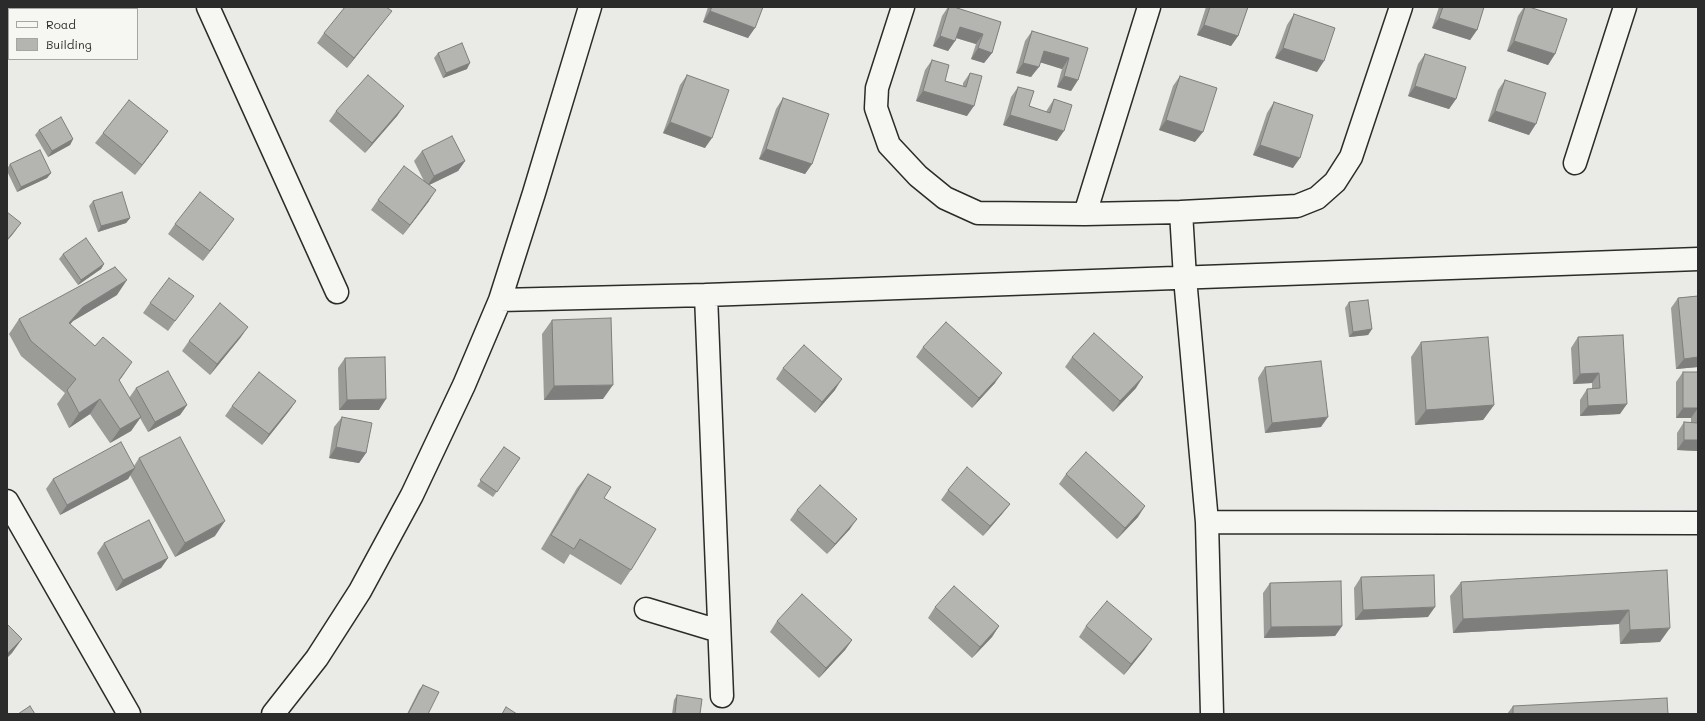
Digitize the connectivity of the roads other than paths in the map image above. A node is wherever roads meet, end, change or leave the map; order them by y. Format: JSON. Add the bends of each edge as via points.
{"nodes":[{"id":1,"x":208,"y":7,"type":"edge"},
{"id":2,"x":590,"y":7,"type":"edge"},
{"id":3,"x":903,"y":7,"type":"edge"},
{"id":4,"x":1149,"y":7,"type":"edge"},
{"id":5,"x":1401,"y":7,"type":"edge"},
{"id":6,"x":1625,"y":7,"type":"edge"},
{"id":7,"x":1575,"y":163,"type":"dead end"},
{"id":8,"x":1181,"y":212,"type":"junction"},
{"id":9,"x":1085,"y":214,"type":"junction"},
{"id":10,"x":1698,"y":259,"type":"edge"},
{"id":11,"x":1185,"y":278,"type":"junction"},
{"id":12,"x":337,"y":292,"type":"dead end"},
{"id":13,"x":706,"y":295,"type":"junction"},
{"id":14,"x":500,"y":300,"type":"junction"},
{"id":15,"x":7,"y":501,"type":"edge"},
{"id":16,"x":1207,"y":522,"type":"junction"},
{"id":17,"x":1698,"y":523,"type":"edge"},
{"id":18,"x":646,"y":609,"type":"dead end"},
{"id":19,"x":720,"y":632,"type":"junction"},
{"id":20,"x":722,"y":696,"type":"dead end"},
{"id":21,"x":129,"y":714,"type":"edge"},
{"id":22,"x":273,"y":714,"type":"edge"},
{"id":23,"x":1212,"y":714,"type":"edge"}],
"edges":[{"from":1,"to":12,"type":"street"},
{"from":2,"to":14,"type":"street"},
{"from":3,"to":9,"type":"street","via":[[877,88],[876,108],[889,145],[918,176],[945,198],[978,213]]},
{"from":4,"to":9,"type":"street"},
{"from":5,"to":8,"type":"street","via":[[1351,157],[1335,182],[1317,198],[1297,206]]},
{"from":6,"to":7,"type":"street"},
{"from":8,"to":9,"type":"street"},
{"from":8,"to":11,"type":"street"},
{"from":10,"to":11,"type":"street"},
{"from":11,"to":13,"type":"street"},
{"from":11,"to":16,"type":"street"},
{"from":13,"to":14,"type":"street"},
{"from":13,"to":19,"type":"street"},
{"from":14,"to":22,"type":"street","via":[[464,385],[412,495],[360,591],[316,658]]},
{"from":15,"to":21,"type":"street"},
{"from":16,"to":17,"type":"street"},
{"from":16,"to":23,"type":"street"},
{"from":18,"to":19,"type":"street"},
{"from":19,"to":20,"type":"street"}]}
